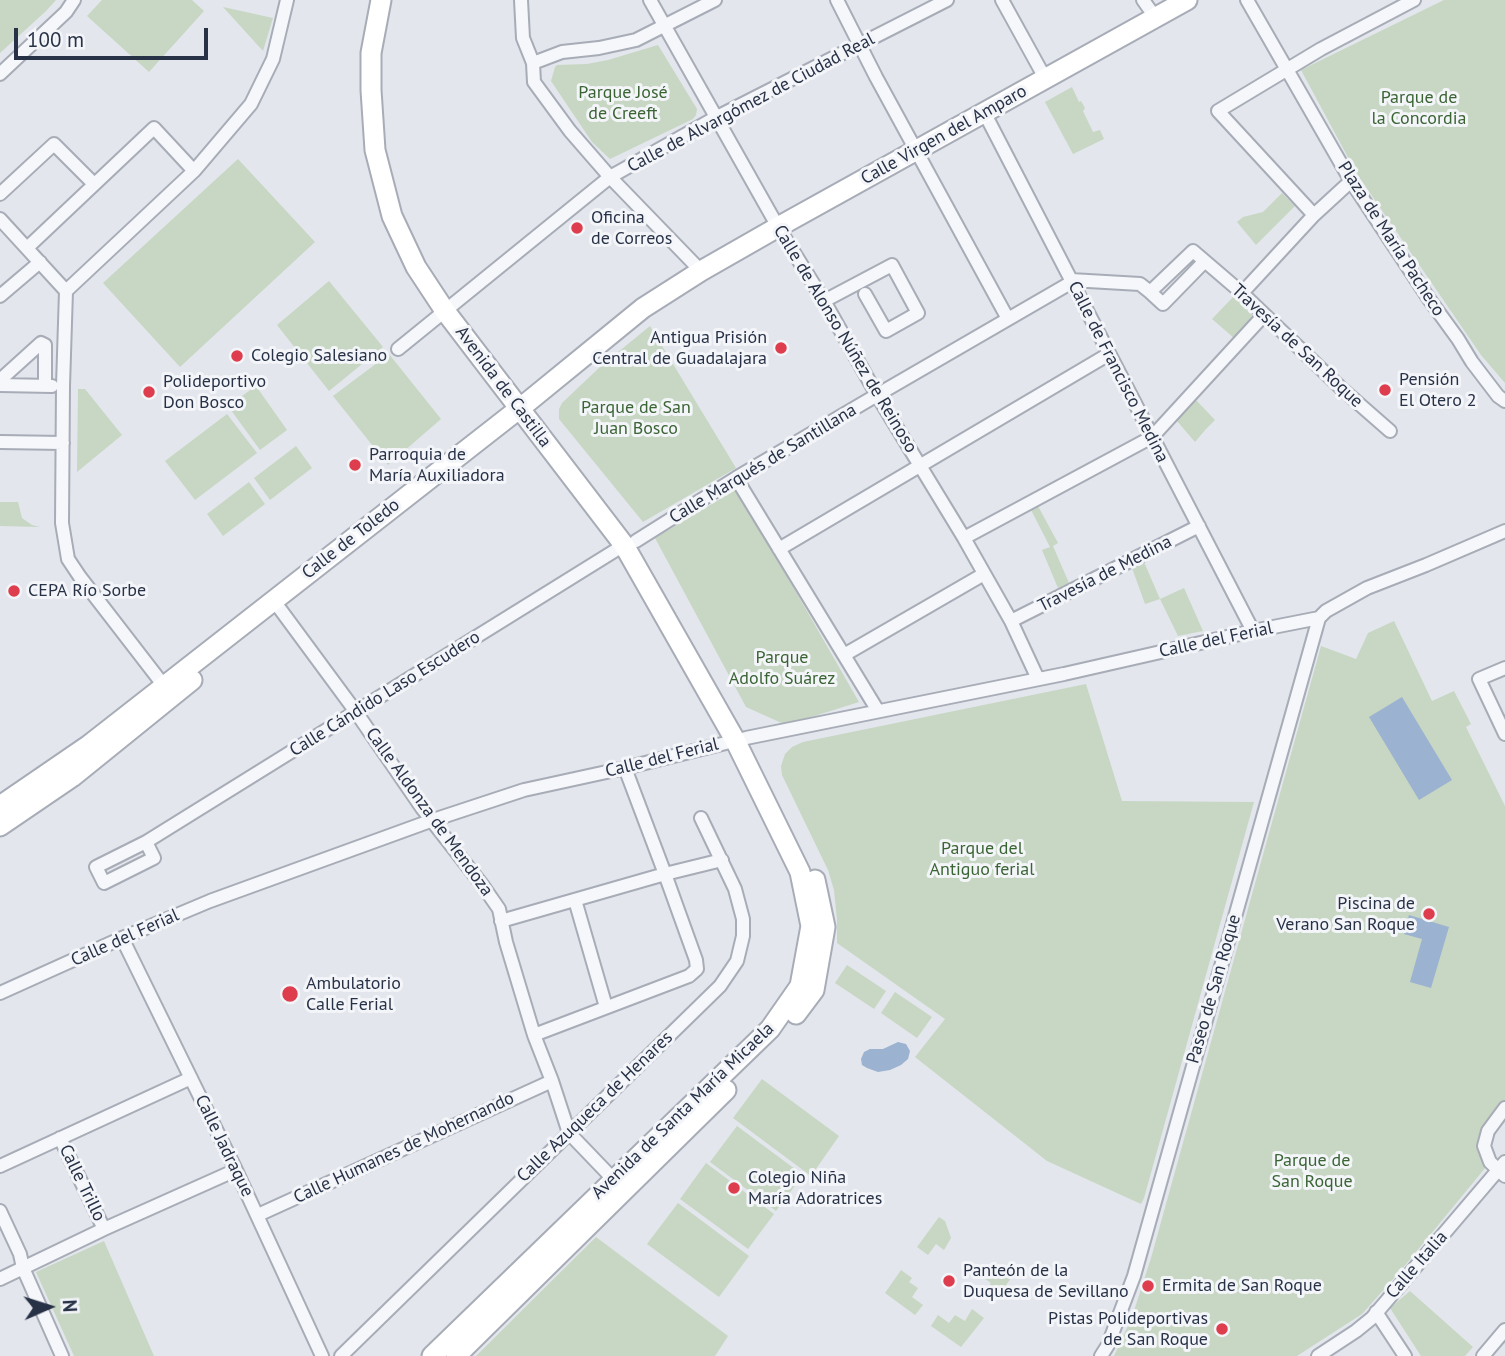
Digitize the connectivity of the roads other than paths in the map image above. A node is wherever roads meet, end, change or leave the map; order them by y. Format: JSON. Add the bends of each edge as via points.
{"nodes":[{"id":1,"x":74,"y":0,"type":"edge"},
{"id":2,"x":287,"y":0,"type":"edge"},
{"id":3,"x":381,"y":0,"type":"edge"},
{"id":4,"x":521,"y":0,"type":"edge"},
{"id":5,"x":650,"y":0,"type":"edge"},
{"id":6,"x":715,"y":0,"type":"edge"},
{"id":7,"x":837,"y":0,"type":"edge"},
{"id":8,"x":947,"y":0,"type":"edge"},
{"id":9,"x":1002,"y":0,"type":"edge"},
{"id":10,"x":1143,"y":0,"type":"edge"},
{"id":11,"x":1187,"y":0,"type":"edge"},
{"id":12,"x":1247,"y":0,"type":"edge"},
{"id":13,"x":1414,"y":0,"type":"edge"},
{"id":14,"x":1156,"y":17,"type":"junction"},
{"id":15,"x":663,"y":25,"type":"junction"},
{"id":16,"x":861,"y":44,"type":"junction"},
{"id":17,"x":533,"y":63,"type":"junction"},
{"id":18,"x":1287,"y":71,"type":"junction"},
{"id":19,"x":0,"y":74,"type":"edge"},
{"id":20,"x":1045,"y":79,"type":"junction"},
{"id":21,"x":984,"y":112,"type":"junction"},
{"id":22,"x":716,"y":118,"type":"junction"},
{"id":23,"x":917,"y":151,"type":"junction"},
{"id":24,"x":194,"y":171,"type":"junction"},
{"id":25,"x":610,"y":177,"type":"junction"},
{"id":26,"x":1351,"y":181,"type":"junction"},
{"id":27,"x":94,"y":184,"type":"junction"},
{"id":28,"x":0,"y":194,"type":"edge"},
{"id":29,"x":1314,"y":215,"type":"junction"},
{"id":30,"x":0,"y":219,"type":"edge"},
{"id":31,"x":778,"y":227,"type":"junction"},
{"id":32,"x":27,"y":248,"type":"junction"},
{"id":33,"x":40,"y":262,"type":"junction"},
{"id":34,"x":701,"y":271,"type":"junction"},
{"id":35,"x":1072,"y":281,"type":"junction"},
{"id":36,"x":66,"y":291,"type":"junction"},
{"id":37,"x":1242,"y":293,"type":"junction"},
{"id":38,"x":865,"y":294,"type":"dead end"},
{"id":39,"x":0,"y":296,"type":"edge"},
{"id":40,"x":824,"y":300,"type":"junction"},
{"id":41,"x":445,"y":312,"type":"junction"},
{"id":42,"x":1264,"y":315,"type":"junction"},
{"id":43,"x":1008,"y":319,"type":"junction"},
{"id":44,"x":398,"y":349,"type":"dead end"},
{"id":45,"x":1108,"y":354,"type":"junction"},
{"id":46,"x":0,"y":383,"type":"edge"},
{"id":47,"x":45,"y":386,"type":"junction"},
{"id":48,"x":63,"y":386,"type":"junction"},
{"id":49,"x":877,"y":395,"type":"junction"},
{"id":50,"x":1505,"y":401,"type":"edge"},
{"id":51,"x":524,"y":408,"type":"junction"},
{"id":52,"x":1390,"y":431,"type":"dead end"},
{"id":53,"x":1152,"y":437,"type":"junction"},
{"id":54,"x":0,"y":442,"type":"edge"},
{"id":55,"x":63,"y":443,"type":"junction"},
{"id":56,"x":920,"y":466,"type":"junction"},
{"id":57,"x":736,"y":478,"type":"junction"},
{"id":58,"x":1199,"y":526,"type":"junction"},
{"id":59,"x":1505,"y":531,"type":"edge"},
{"id":60,"x":964,"y":538,"type":"junction"},
{"id":61,"x":630,"y":543,"type":"junction"},
{"id":62,"x":779,"y":549,"type":"junction"},
{"id":63,"x":984,"y":574,"type":"junction"},
{"id":64,"x":281,"y":610,"type":"junction"},
{"id":65,"x":1319,"y":618,"type":"junction"},
{"id":66,"x":1011,"y":621,"type":"junction"},
{"id":67,"x":1253,"y":631,"type":"junction"},
{"id":68,"x":844,"y":655,"type":"junction"},
{"id":69,"x":1505,"y":668,"type":"edge"},
{"id":70,"x":1038,"y":679,"type":"junction"},
{"id":71,"x":168,"y":691,"type":"junction"},
{"id":72,"x":878,"y":711,"type":"junction"},
{"id":73,"x":356,"y":712,"type":"junction"},
{"id":74,"x":1505,"y":734,"type":"edge"},
{"id":75,"x":741,"y":739,"type":"junction"},
{"id":76,"x":625,"y":768,"type":"junction"},
{"id":77,"x":0,"y":806,"type":"edge"},
{"id":78,"x":701,"y":818,"type":"dead end"},
{"id":79,"x":432,"y":820,"type":"junction"},
{"id":80,"x":0,"y":826,"type":"edge"},
{"id":81,"x":146,"y":842,"type":"dead end"},
{"id":82,"x":722,"y":860,"type":"junction"},
{"id":83,"x":665,"y":874,"type":"junction"},
{"id":84,"x":575,"y":900,"type":"junction"},
{"id":85,"x":501,"y":921,"type":"junction"},
{"id":86,"x":121,"y":938,"type":"junction"},
{"id":87,"x":0,"y":993,"type":"edge"},
{"id":88,"x":606,"y":1007,"type":"junction"},
{"id":89,"x":534,"y":1035,"type":"junction"},
{"id":90,"x":191,"y":1078,"type":"junction"},
{"id":91,"x":552,"y":1081,"type":"junction"},
{"id":92,"x":1505,"y":1108,"type":"edge"},
{"id":93,"x":569,"y":1133,"type":"junction"},
{"id":94,"x":60,"y":1138,"type":"junction"},
{"id":95,"x":0,"y":1166,"type":"edge"},
{"id":96,"x":236,"y":1170,"type":"junction"},
{"id":97,"x":1503,"y":1170,"type":"edge"},
{"id":98,"x":619,"y":1185,"type":"junction"},
{"id":99,"x":0,"y":1211,"type":"edge"},
{"id":100,"x":258,"y":1215,"type":"junction"},
{"id":101,"x":104,"y":1228,"type":"junction"},
{"id":102,"x":23,"y":1268,"type":"junction"},
{"id":103,"x":0,"y":1279,"type":"edge"},
{"id":104,"x":1376,"y":1312,"type":"junction"},
{"id":105,"x":1505,"y":1330,"type":"edge"},
{"id":106,"x":62,"y":1356,"type":"edge"},
{"id":107,"x":322,"y":1356,"type":"edge"},
{"id":108,"x":341,"y":1356,"type":"edge"},
{"id":109,"x":432,"y":1356,"type":"edge"},
{"id":110,"x":456,"y":1356,"type":"edge"},
{"id":111,"x":1101,"y":1356,"type":"edge"},
{"id":112,"x":1318,"y":1356,"type":"edge"},
{"id":113,"x":1405,"y":1356,"type":"edge"},
{"id":114,"x":1483,"y":1356,"type":"edge"}],
"edges":[{"from":1,"to":19,"type":"street"},
{"from":2,"to":24,"type":"street","via":[[273,59],[251,104]]},
{"from":3,"to":41,"type":"street","name":"Avenida de Castilla","via":[[371,53],[375,150],[392,216],[416,267]]},
{"from":4,"to":17,"type":"street","via":[[523,38]]},
{"from":5,"to":15,"type":"street","name":"Calle de Alonso Núñez de Reinoso"},
{"from":6,"to":15,"type":"street"},
{"from":7,"to":16,"type":"street"},
{"from":8,"to":16,"type":"street","name":"Calle de Alvargómez de Ciudad Real"},
{"from":9,"to":20,"type":"street"},
{"from":10,"to":14,"type":"street"},
{"from":11,"to":14,"type":"street","name":"Calle Virgen del Amparo"},
{"from":12,"to":18,"type":"street","name":"Plaza de María Pacheco"},
{"from":13,"to":18,"type":"street"},
{"from":14,"to":20,"type":"street","name":"Calle Virgen del Amparo"},
{"from":15,"to":17,"type":"street","via":[[636,40],[562,51]]},
{"from":15,"to":22,"type":"street","name":"Calle de Alonso Núñez de Reinoso"},
{"from":16,"to":22,"type":"street","name":"Calle de Alvargómez de Ciudad Real"},
{"from":16,"to":23,"type":"street"},
{"from":17,"to":25,"type":"street","via":[[534,82]]},
{"from":18,"to":26,"type":"street","name":"Plaza de María Pacheco"},
{"from":18,"to":29,"type":"street","via":[[1218,111]]},
{"from":20,"to":21,"type":"street","name":"Calle Virgen del Amparo"},
{"from":21,"to":23,"type":"street","name":"Calle Virgen del Amparo"},
{"from":21,"to":35,"type":"street","name":"Calle de Francisco Medina"},
{"from":22,"to":25,"type":"street","name":"Calle de Alvargómez de Ciudad Real"},
{"from":22,"to":31,"type":"street","name":"Calle de Alonso Núñez de Reinoso"},
{"from":23,"to":31,"type":"street","name":"Calle Virgen del Amparo"},
{"from":23,"to":43,"type":"street"},
{"from":24,"to":27,"type":"street","via":[[154,128]]},
{"from":24,"to":36,"type":"street"},
{"from":25,"to":34,"type":"street"},
{"from":25,"to":41,"type":"street","name":"Calle de Alvargómez de Ciudad Real"},
{"from":26,"to":29,"type":"street"},
{"from":26,"to":50,"type":"street","name":"Plaza de María Pacheco","via":[[1472,362]]},
{"from":27,"to":28,"type":"street","via":[[54,144]]},
{"from":27,"to":32,"type":"street"},
{"from":29,"to":37,"type":"street"},
{"from":30,"to":32,"type":"street"},
{"from":31,"to":34,"type":"street","name":"Calle Virgen del Amparo"},
{"from":31,"to":40,"type":"street","name":"Calle de Alonso Núñez de Reinoso"},
{"from":32,"to":33,"type":"street"},
{"from":33,"to":36,"type":"street"},
{"from":33,"to":39,"type":"street"},
{"from":34,"to":51,"type":"street","name":"Calle de Toledo","via":[[643,308]]},
{"from":35,"to":37,"type":"street","name":"Travesía de San Roque","via":[[1140,284],[1150,292],[1192,251]]},
{"from":35,"to":43,"type":"street","name":"Calle Marqués de Santillana"},
{"from":35,"to":45,"type":"street","name":"Calle de Francisco Medina"},
{"from":36,"to":48,"type":"street"},
{"from":37,"to":42,"type":"street","name":"Travesía de San Roque"},
{"from":38,"to":40,"type":"street","via":[[886,331],[918,313],[892,265]]},
{"from":40,"to":49,"type":"street","name":"Calle de Alonso Núñez de Reinoso"},
{"from":41,"to":44,"type":"street","name":"Calle de Alvargómez de Ciudad Real"},
{"from":41,"to":51,"type":"street","name":"Avenida de Castilla"},
{"from":42,"to":52,"type":"street","name":"Travesía de San Roque"},
{"from":42,"to":53,"type":"street"},
{"from":43,"to":49,"type":"street","name":"Calle Marqués de Santillana"},
{"from":45,"to":53,"type":"street","name":"Calle de Francisco Medina"},
{"from":45,"to":56,"type":"street"},
{"from":46,"to":47,"type":"street"},
{"from":46,"to":47,"type":"street","via":[[41,343],[45,345]]},
{"from":47,"to":48,"type":"street"},
{"from":48,"to":55,"type":"street"},
{"from":49,"to":56,"type":"street","name":"Calle de Alonso Núñez de Reinoso"},
{"from":49,"to":57,"type":"street","name":"Calle Marqués de Santillana"},
{"from":51,"to":61,"type":"street","name":"Avenida de Castilla"},
{"from":51,"to":64,"type":"street","name":"Calle de Toledo"},
{"from":51,"to":71,"type":"street","name":"Calle de Toledo"},
{"from":53,"to":58,"type":"street","name":"Calle de Francisco Medina"},
{"from":53,"to":60,"type":"street"},
{"from":54,"to":55,"type":"street"},
{"from":55,"to":71,"type":"street","via":[[62,523],[68,559]]},
{"from":56,"to":60,"type":"street","name":"Calle de Alonso Núñez de Reinoso"},
{"from":56,"to":62,"type":"street"},
{"from":57,"to":61,"type":"street","name":"Calle Marqués de Santillana"},
{"from":57,"to":62,"type":"street"},
{"from":58,"to":66,"type":"street","name":"Travesía de Medina"},
{"from":58,"to":67,"type":"street","name":"Calle de Francisco Medina"},
{"from":59,"to":65,"type":"street","name":"Calle del Ferial","via":[[1367,588]]},
{"from":60,"to":63,"type":"street","name":"Calle de Alonso Núñez de Reinoso"},
{"from":61,"to":73,"type":"street","name":"Calle Cándido Laso Escudero"},
{"from":61,"to":75,"type":"street","name":"Avenida de Castilla"},
{"from":62,"to":68,"type":"street"},
{"from":63,"to":66,"type":"street","name":"Calle de Alonso Núñez de Reinoso"},
{"from":63,"to":68,"type":"street"},
{"from":64,"to":71,"type":"street","name":"Calle de Toledo"},
{"from":64,"to":73,"type":"street","name":"Calle Aldonza de Mendoza"},
{"from":65,"to":67,"type":"street","name":"Calle del Ferial"},
{"from":65,"to":111,"type":"street","name":"Paseo de San Roque","via":[[1134,1276]]},
{"from":66,"to":70,"type":"street","name":"Calle de Alonso Núñez de Reinoso"},
{"from":67,"to":70,"type":"street","name":"Calle del Ferial"},
{"from":68,"to":72,"type":"street"},
{"from":69,"to":74,"type":"street","via":[[1479,680]]},
{"from":70,"to":72,"type":"street","name":"Calle del Ferial"},
{"from":71,"to":77,"type":"street","name":"Calle de Toledo"},
{"from":71,"to":80,"type":"street","name":"Calle de Toledo","via":[[72,777]]},
{"from":72,"to":75,"type":"street","name":"Calle del Ferial"},
{"from":73,"to":79,"type":"street","name":"Calle Aldonza de Mendoza"},
{"from":73,"to":81,"type":"street","name":"Calle Cándido Laso Escudero"},
{"from":75,"to":76,"type":"street","name":"Calle del Ferial"},
{"from":75,"to":98,"type":"street","name":"Avenida de Santa María Micaela","via":[[813,869],[825,927],[814,990],[781,1035]]},
{"from":76,"to":79,"type":"street","name":"Calle del Ferial","via":[[524,790]]},
{"from":76,"to":83,"type":"street"},
{"from":78,"to":82,"type":"street","name":"Calle Azuqueca de Henares"},
{"from":79,"to":85,"type":"street","name":"Calle Aldonza de Mendoza","via":[[499,909]]},
{"from":79,"to":86,"type":"street","name":"Calle del Ferial"},
{"from":82,"to":83,"type":"street"},
{"from":82,"to":93,"type":"street","name":"Calle Azuqueca de Henares","via":[[743,919],[737,961],[720,986]]},
{"from":83,"to":84,"type":"street"},
{"from":83,"to":88,"type":"street","via":[[697,969]]},
{"from":84,"to":85,"type":"street"},
{"from":84,"to":88,"type":"street"},
{"from":85,"to":89,"type":"street","name":"Calle Aldonza de Mendoza"},
{"from":86,"to":87,"type":"street","name":"Calle del Ferial"},
{"from":86,"to":90,"type":"street","name":"Calle Jadraque"},
{"from":88,"to":89,"type":"street"},
{"from":89,"to":91,"type":"street","name":"Calle Aldonza de Mendoza"},
{"from":90,"to":94,"type":"street"},
{"from":90,"to":96,"type":"street","name":"Calle Jadraque"},
{"from":91,"to":93,"type":"street","name":"Calle Aldonza de Mendoza"},
{"from":91,"to":100,"type":"street","name":"Calle Humanes de Mohernando"},
{"from":92,"to":97,"type":"street","via":[[1488,1131],[1484,1146],[1490,1163]]},
{"from":93,"to":98,"type":"street"},
{"from":93,"to":108,"type":"street","name":"Calle Azuqueca de Henares"},
{"from":94,"to":95,"type":"street"},
{"from":94,"to":101,"type":"street","name":"Calle Trillo"},
{"from":96,"to":100,"type":"street","name":"Calle Jadraque"},
{"from":96,"to":101,"type":"street"},
{"from":97,"to":104,"type":"street","name":"Calle Italia"},
{"from":98,"to":109,"type":"street","name":"Avenida de Santa María Micaela"},
{"from":98,"to":110,"type":"street","name":"Avenida de Santa María Micaela"},
{"from":99,"to":102,"type":"street"},
{"from":100,"to":107,"type":"street","name":"Calle Jadraque"},
{"from":101,"to":102,"type":"street"},
{"from":102,"to":103,"type":"street"},
{"from":102,"to":106,"type":"street"},
{"from":104,"to":112,"type":"street","name":"Calle Italia"},
{"from":104,"to":113,"type":"street"},
{"from":105,"to":114,"type":"street"}]}
